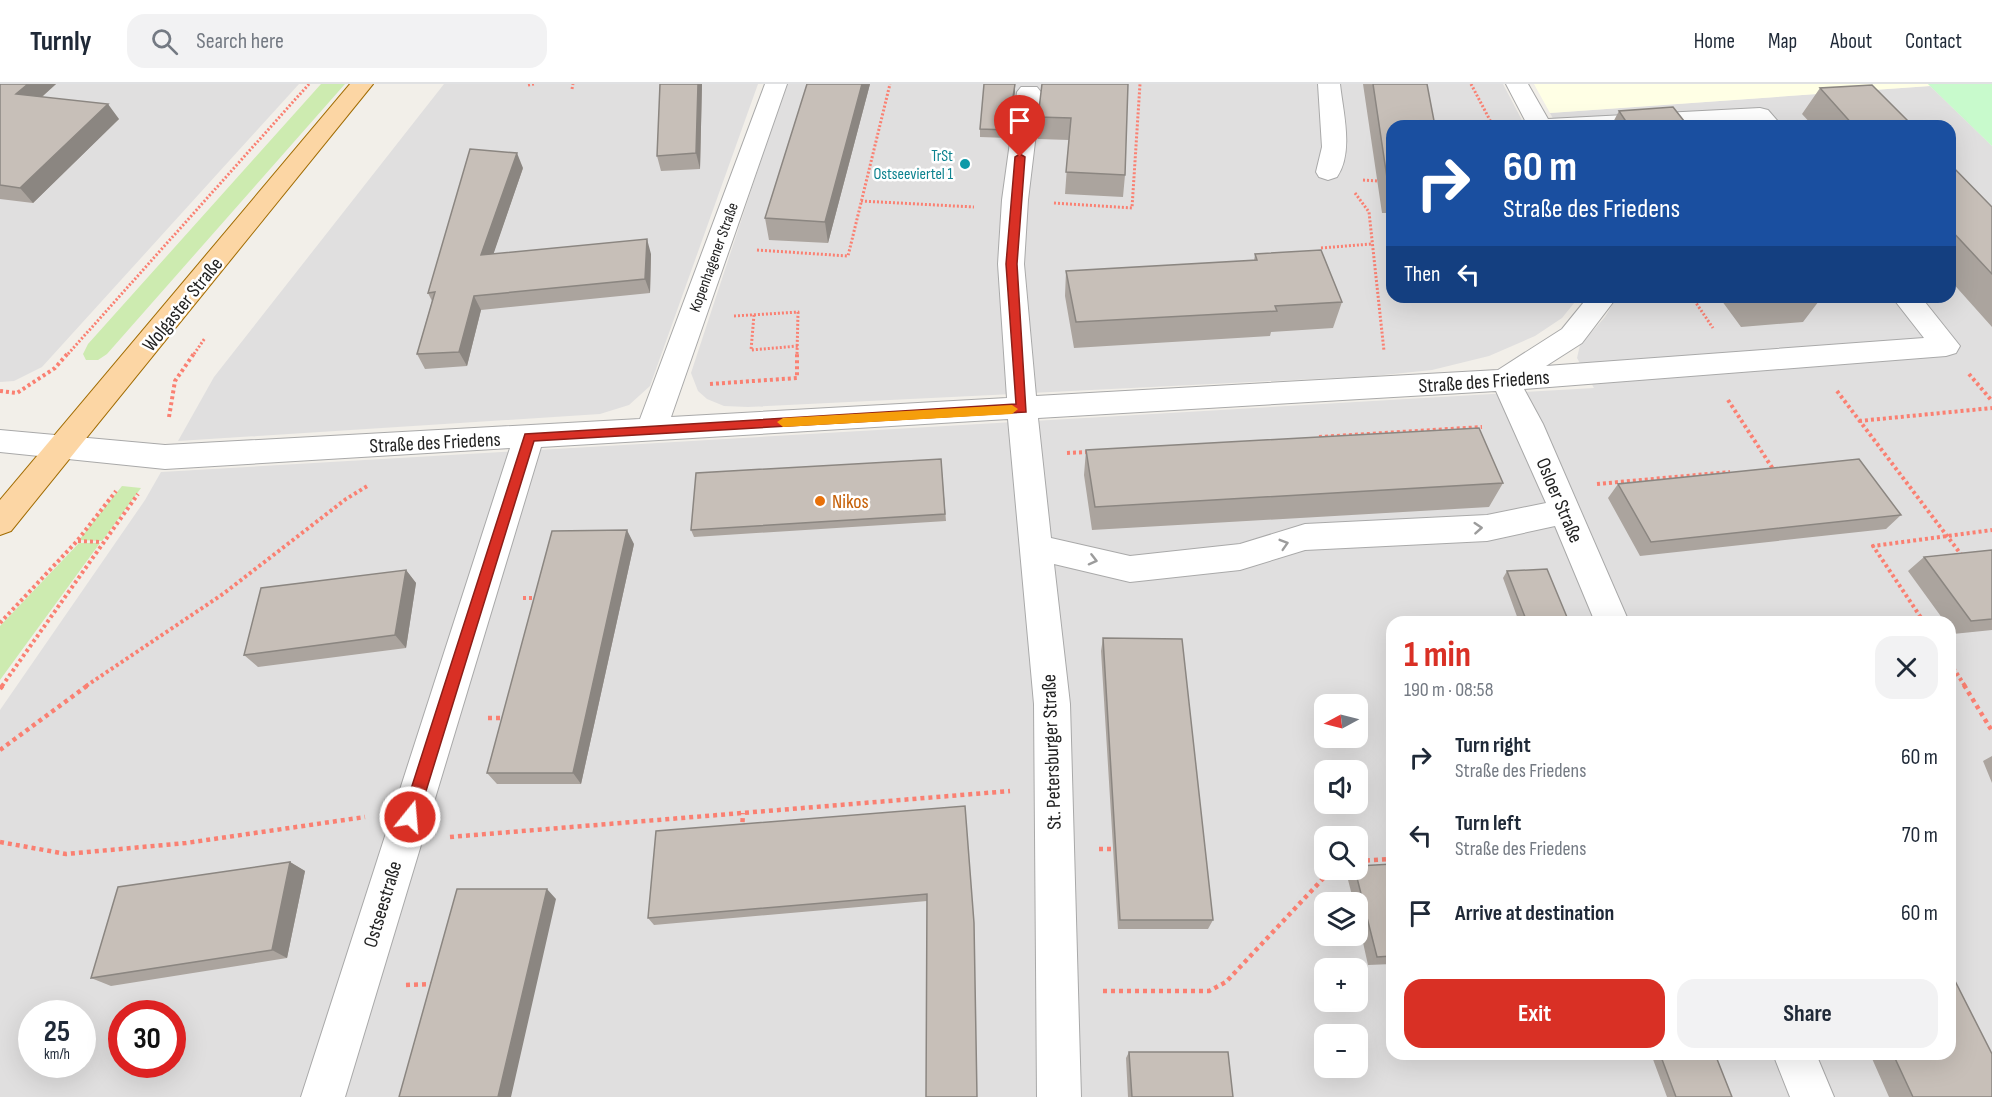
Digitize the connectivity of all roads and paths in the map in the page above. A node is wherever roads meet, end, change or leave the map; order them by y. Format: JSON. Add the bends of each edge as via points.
{"nodes":[{"id":1,"x":309,"y":84,"type":"edge"},
{"id":2,"x":362,"y":84,"type":"edge"},
{"id":3,"x":534,"y":84,"type":"edge"},
{"id":4,"x":573,"y":84,"type":"edge"},
{"id":5,"x":776,"y":84,"type":"edge"},
{"id":6,"x":890,"y":84,"type":"edge"},
{"id":7,"x":1140,"y":84,"type":"edge"},
{"id":8,"x":1329,"y":84,"type":"edge"},
{"id":9,"x":1471,"y":84,"type":"edge"},
{"id":10,"x":1517,"y":84,"type":"edge"},
{"id":11,"x":528,"y":85,"type":"edge"},
{"id":12,"x":572,"y":89,"type":"dead end"},
{"id":13,"x":1029,"y":92,"type":"dead end"},
{"id":14,"x":1490,"y":120,"type":"edge"},
{"id":15,"x":1538,"y":120,"type":"edge"},
{"id":16,"x":1660,"y":120,"type":"edge"},
{"id":17,"x":1765,"y":120,"type":"edge"},
{"id":18,"x":1328,"y":172,"type":"joint"},
{"id":19,"x":861,"y":201,"type":"junction"},
{"id":20,"x":1015,"y":205,"type":"junction"},
{"id":21,"x":1371,"y":244,"type":"junction"},
{"id":22,"x":1321,"y":248,"type":"edge"},
{"id":23,"x":747,"y":250,"type":"dead end"},
{"id":24,"x":1598,"y":303,"type":"edge"},
{"id":25,"x":1911,"y":303,"type":"edge"},
{"id":26,"x":754,"y":315,"type":"junction"},
{"id":27,"x":723,"y":317,"type":"dead end"},
{"id":28,"x":798,"y":346,"type":"junction"},
{"id":29,"x":181,"y":371,"type":"dead end"},
{"id":30,"x":1505,"y":380,"type":"junction"},
{"id":31,"x":666,"y":387,"type":"junction"},
{"id":32,"x":1393,"y":387,"type":"junction"},
{"id":33,"x":0,"y":391,"type":"edge"},
{"id":34,"x":1724,"y":394,"type":"dead end"},
{"id":35,"x":1022,"y":408,"type":"junction"},
{"id":36,"x":1992,"y":408,"type":"edge"},
{"id":37,"x":170,"y":417,"type":"dead end"},
{"id":38,"x":1528,"y":424,"type":"junction"},
{"id":39,"x":651,"y":430,"type":"junction"},
{"id":40,"x":1393,"y":432,"type":"junction"},
{"id":41,"x":529,"y":437,"type":"junction"},
{"id":42,"x":1313,"y":437,"type":"edge"},
{"id":43,"x":1395,"y":440,"type":"edge"},
{"id":44,"x":0,"y":441,"type":"edge"},
{"id":45,"x":64,"y":447,"type":"junction"},
{"id":46,"x":1099,"y":451,"type":"edge"},
{"id":47,"x":1028,"y":456,"type":"junction"},
{"id":48,"x":1773,"y":468,"type":"junction"},
{"id":49,"x":1761,"y":469,"type":"edge"},
{"id":50,"x":1738,"y":471,"type":"edge"},
{"id":51,"x":1781,"y":480,"type":"edge"},
{"id":52,"x":377,"y":481,"type":"dead end"},
{"id":53,"x":122,"y":484,"type":"dead end"},
{"id":54,"x":144,"y":486,"type":"dead end"},
{"id":55,"x":1560,"y":500,"type":"junction"},
{"id":56,"x":0,"y":522,"type":"edge"},
{"id":57,"x":1992,"y":530,"type":"edge"},
{"id":58,"x":1946,"y":536,"type":"junction"},
{"id":59,"x":77,"y":541,"type":"junction"},
{"id":60,"x":102,"y":542,"type":"junction"},
{"id":61,"x":1036,"y":547,"type":"junction"},
{"id":62,"x":1969,"y":564,"type":"edge"},
{"id":63,"x":1609,"y":616,"type":"edge"},
{"id":64,"x":1920,"y":616,"type":"edge"},
{"id":65,"x":0,"y":623,"type":"edge"},
{"id":66,"x":1956,"y":673,"type":"edge"},
{"id":67,"x":0,"y":689,"type":"edge"},
{"id":68,"x":1992,"y":731,"type":"edge"},
{"id":69,"x":0,"y":750,"type":"edge"},
{"id":70,"x":1053,"y":787,"type":"junction"},
{"id":71,"x":743,"y":813,"type":"junction"},
{"id":72,"x":406,"y":829,"type":"junction"},
{"id":73,"x":742,"y":833,"type":"edge"},
{"id":74,"x":0,"y":842,"type":"edge"},
{"id":75,"x":1386,"y":860,"type":"edge"},
{"id":76,"x":1368,"y":861,"type":"edge"},
{"id":77,"x":1322,"y":880,"type":"edge"},
{"id":78,"x":1057,"y":990,"type":"junction"},
{"id":79,"x":1797,"y":1060,"type":"edge"},
{"id":80,"x":323,"y":1097,"type":"edge"},
{"id":81,"x":1059,"y":1097,"type":"edge"},
{"id":82,"x":1812,"y":1097,"type":"edge"}],
"edges":[{"from":1,"to":33,"type":"path","via":[[55,368],[17,393]]},
{"from":2,"to":45,"type":"main road","name":"Wolgaster Straße"},
{"from":3,"to":11,"type":"path"},
{"from":4,"to":12,"type":"path"},
{"from":5,"to":31,"type":"street","name":"Kopenhagener Straße"},
{"from":6,"to":19,"type":"path"},
{"from":7,"to":20,"type":"path","via":[[1132,208]]},
{"from":8,"to":18,"type":"street","via":[[1334,147]]},
{"from":9,"to":14,"type":"path"},
{"from":10,"to":15,"type":"street"},
{"from":13,"to":20,"type":"street"},
{"from":16,"to":17,"type":"street","via":[[1760,115]]},
{"from":18,"to":21,"type":"path","via":[[1352,190],[1369,212]]},
{"from":19,"to":20,"type":"path"},
{"from":19,"to":23,"type":"path","via":[[848,256]]},
{"from":20,"to":35,"type":"street","via":[[1011,264]]},
{"from":21,"to":22,"type":"path"},
{"from":21,"to":32,"type":"path","via":[[1387,372]]},
{"from":24,"to":30,"type":"street","via":[[1572,336]]},
{"from":25,"to":30,"type":"street","name":"Straße des Friedens","via":[[1946,346]]},
{"from":26,"to":27,"type":"path"},
{"from":26,"to":28,"type":"path","via":[[798,312]]},
{"from":26,"to":28,"type":"path","via":[[751,350]]},
{"from":28,"to":31,"type":"path","via":[[797,378]]},
{"from":29,"to":37,"type":"path","via":[[175,381]]},
{"from":30,"to":32,"type":"street","name":"Straße des Friedens"},
{"from":30,"to":38,"type":"street","name":"Osloer Straße"},
{"from":31,"to":39,"type":"street","name":"Kopenhagener Straße"},
{"from":32,"to":35,"type":"street","name":"Straße des Friedens"},
{"from":34,"to":48,"type":"path"},
{"from":35,"to":39,"type":"street","name":"Straße des Friedens"},
{"from":35,"to":47,"type":"street","name":"St. Petersburger Straße"},
{"from":36,"to":58,"type":"path","via":[[1858,421]]},
{"from":38,"to":40,"type":"path"},
{"from":38,"to":55,"type":"street","name":"Osloer Straße"},
{"from":39,"to":41,"type":"street","name":"Straße des Friedens"},
{"from":40,"to":42,"type":"path"},
{"from":40,"to":43,"type":"path"},
{"from":41,"to":45,"type":"street","name":"Straße des Friedens","via":[[165,457]]},
{"from":41,"to":72,"type":"street","name":"Ostseestraße"},
{"from":44,"to":45,"type":"street","name":"Straße des Friedens"},
{"from":45,"to":56,"type":"main road","name":"Wolgaster Straße"},
{"from":46,"to":47,"type":"path"},
{"from":47,"to":61,"type":"street","name":"St. Petersburger Straße"},
{"from":48,"to":49,"type":"path"},
{"from":48,"to":51,"type":"path"},
{"from":50,"to":55,"type":"path"},
{"from":52,"to":69,"type":"path","via":[[346,499],[207,607],[27,727]]},
{"from":53,"to":59,"type":"path"},
{"from":54,"to":60,"type":"path"},
{"from":61,"to":55,"type":"street","one_way":true,"via":[[1130,569],[1240,557],[1305,537],[1487,528]]},
{"from":55,"to":63,"type":"street","name":"Osloer Straße"},
{"from":57,"to":58,"type":"path"},
{"from":58,"to":62,"type":"path"},
{"from":58,"to":64,"type":"path","via":[[1873,546]]},
{"from":59,"to":60,"type":"path"},
{"from":59,"to":65,"type":"path"},
{"from":60,"to":67,"type":"path"},
{"from":61,"to":70,"type":"street","name":"St. Petersburger Straße","via":[[1052,704]]},
{"from":66,"to":68,"type":"path"},
{"from":70,"to":71,"type":"path"},
{"from":70,"to":78,"type":"street","name":"St. Petersburger Straße"},
{"from":71,"to":72,"type":"path"},
{"from":71,"to":73,"type":"path"},
{"from":72,"to":74,"type":"path","via":[[363,817],[186,843],[66,854]]},
{"from":72,"to":80,"type":"street","name":"Ostseestraße"},
{"from":75,"to":76,"type":"path"},
{"from":77,"to":78,"type":"path","via":[[1226,982],[1209,991]]},
{"from":78,"to":81,"type":"street","name":"St. Petersburger Straße"},
{"from":79,"to":82,"type":"street"}]}
